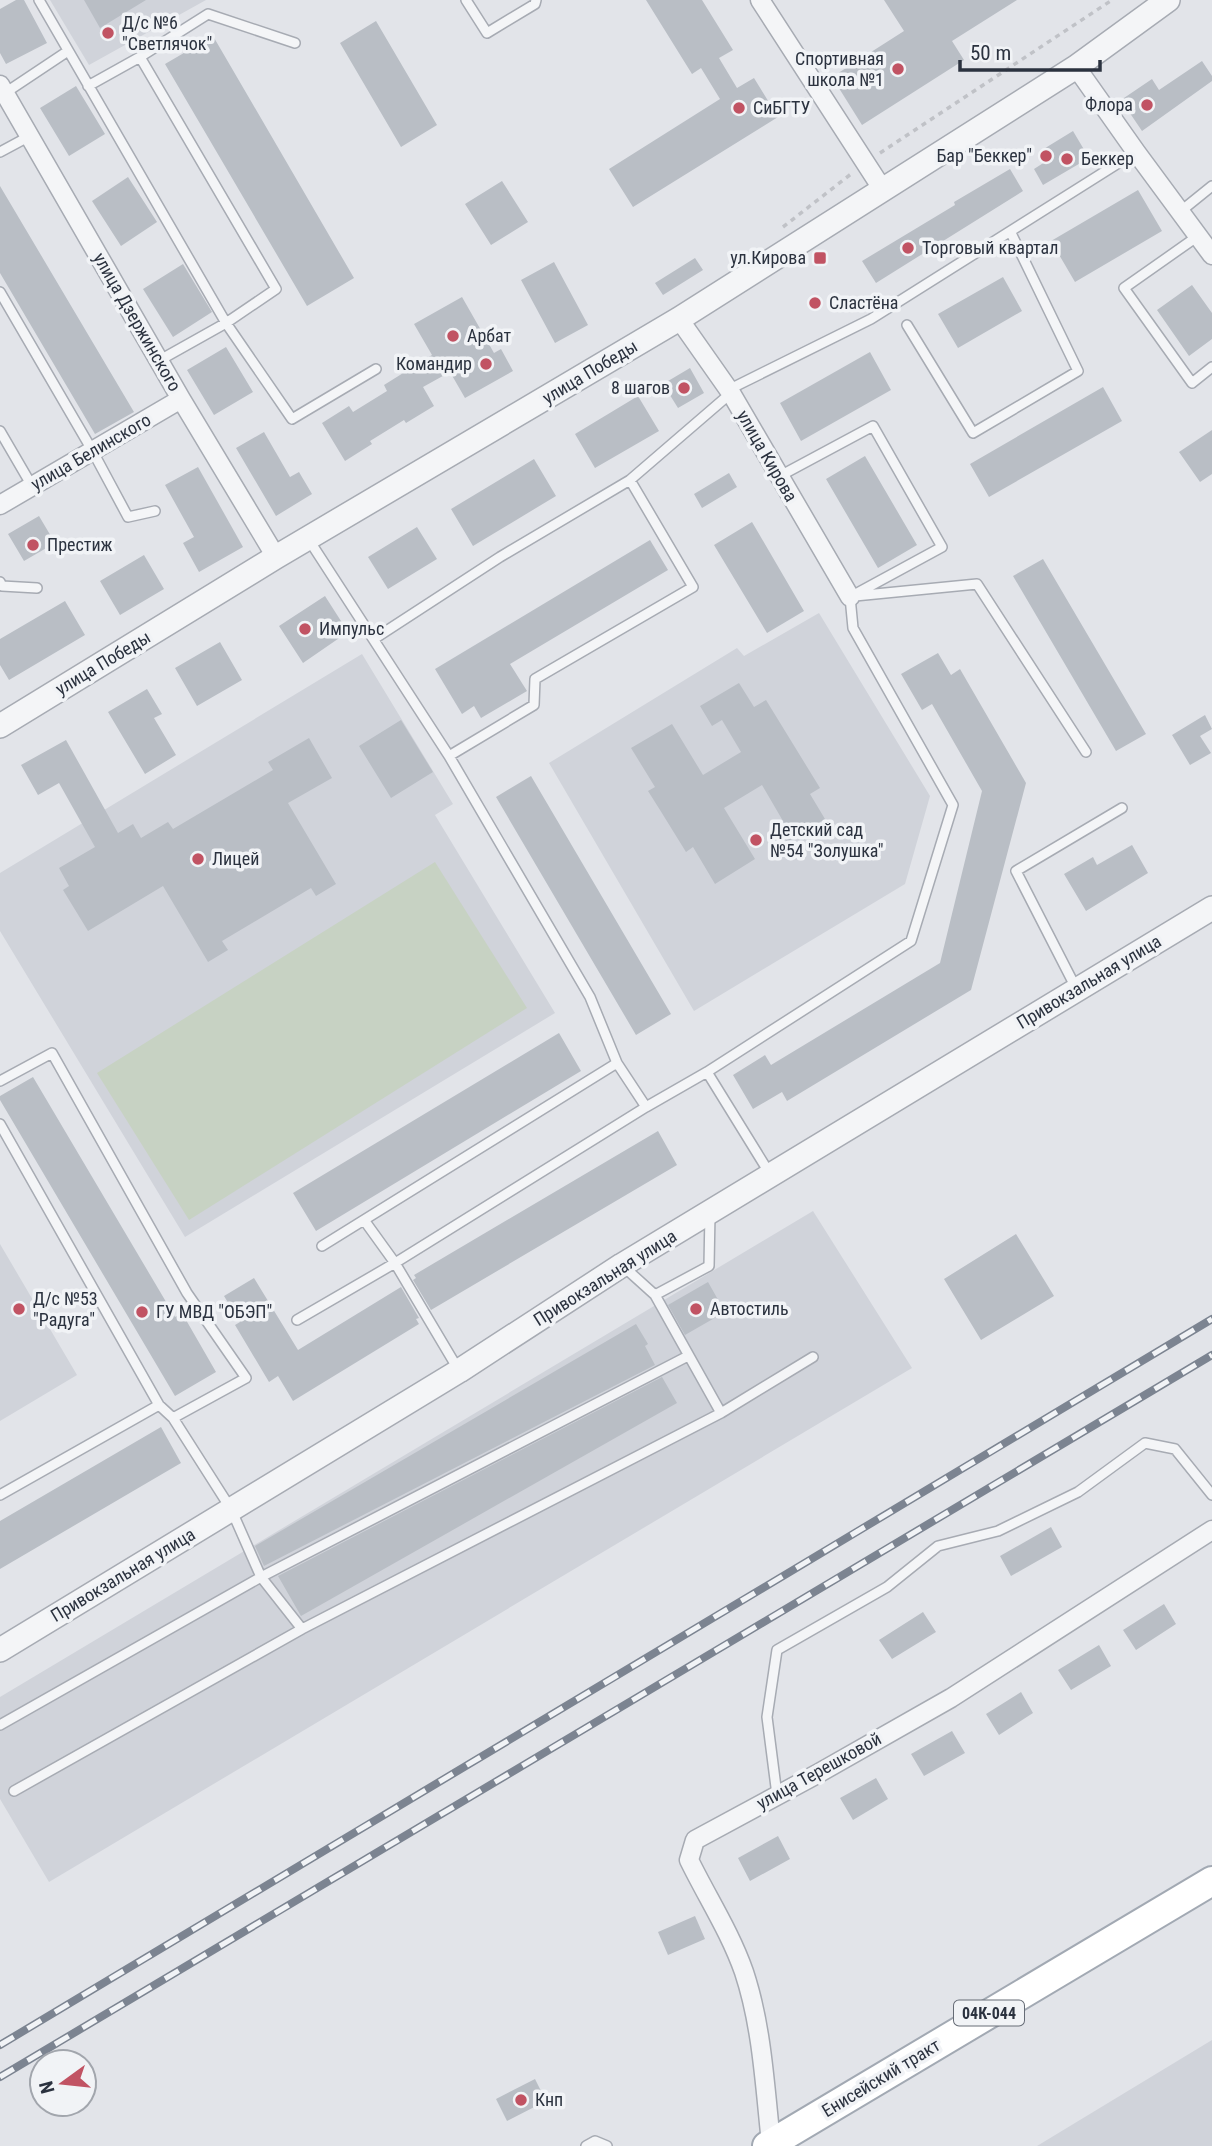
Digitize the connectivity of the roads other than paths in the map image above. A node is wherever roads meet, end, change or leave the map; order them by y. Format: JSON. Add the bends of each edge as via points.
{"nodes":[{"id":1,"x":39,"y":0,"type":"edge"},
{"id":2,"x":466,"y":0,"type":"edge"},
{"id":3,"x":536,"y":0,"type":"edge"},
{"id":4,"x":760,"y":0,"type":"edge"},
{"id":5,"x":1168,"y":0,"type":"edge"},
{"id":6,"x":295,"y":43,"type":"dead end"},
{"id":7,"x":68,"y":51,"type":"junction"},
{"id":8,"x":140,"y":57,"type":"junction"},
{"id":9,"x":1076,"y":66,"type":"junction"},
{"id":10,"x":88,"y":86,"type":"junction"},
{"id":11,"x":2,"y":89,"type":"edge"},
{"id":12,"x":28,"y":137,"type":"junction"},
{"id":13,"x":0,"y":152,"type":"edge"},
{"id":14,"x":1136,"y":152,"type":"junction"},
{"id":15,"x":1212,"y":186,"type":"edge"},
{"id":16,"x":883,"y":190,"type":"junction"},
{"id":17,"x":1181,"y":212,"type":"junction"},
{"id":18,"x":1011,"y":233,"type":"junction"},
{"id":19,"x":1198,"y":236,"type":"junction"},
{"id":20,"x":1212,"y":255,"type":"edge"},
{"id":21,"x":0,"y":292,"type":"edge"},
{"id":22,"x":679,"y":319,"type":"junction"},
{"id":23,"x":226,"y":323,"type":"junction"},
{"id":24,"x":907,"y":326,"type":"dead end"},
{"id":25,"x":160,"y":360,"type":"junction"},
{"id":26,"x":1212,"y":367,"type":"edge"},
{"id":27,"x":376,"y":369,"type":"dead end"},
{"id":28,"x":731,"y":393,"type":"junction"},
{"id":29,"x":181,"y":399,"type":"junction"},
{"id":30,"x":0,"y":431,"type":"edge"},
{"id":31,"x":92,"y":450,"type":"junction"},
{"id":32,"x":778,"y":477,"type":"junction"},
{"id":33,"x":630,"y":480,"type":"junction"},
{"id":34,"x":32,"y":486,"type":"junction"},
{"id":35,"x":0,"y":505,"type":"edge"},
{"id":36,"x":155,"y":511,"type":"dead end"},
{"id":37,"x":308,"y":539,"type":"junction"},
{"id":38,"x":276,"y":557,"type":"junction"},
{"id":39,"x":0,"y":582,"type":"edge"},
{"id":40,"x":37,"y":588,"type":"dead end"},
{"id":41,"x":850,"y":597,"type":"junction"},
{"id":42,"x":374,"y":639,"type":"junction"},
{"id":43,"x":0,"y":726,"type":"edge"},
{"id":44,"x":1086,"y":752,"type":"dead end"},
{"id":45,"x":449,"y":756,"type":"junction"},
{"id":46,"x":1122,"y":808,"type":"dead end"},
{"id":47,"x":1212,"y":908,"type":"edge"},
{"id":48,"x":1077,"y":989,"type":"junction"},
{"id":49,"x":617,"y":1063,"type":"junction"},
{"id":50,"x":707,"y":1072,"type":"junction"},
{"id":51,"x":0,"y":1081,"type":"edge"},
{"id":52,"x":646,"y":1107,"type":"junction"},
{"id":53,"x":0,"y":1124,"type":"edge"},
{"id":54,"x":771,"y":1176,"type":"junction"},
{"id":55,"x":710,"y":1213,"type":"junction"},
{"id":56,"x":364,"y":1220,"type":"junction"},
{"id":57,"x":322,"y":1246,"type":"dead end"},
{"id":58,"x":395,"y":1263,"type":"junction"},
{"id":59,"x":622,"y":1265,"type":"junction"},
{"id":60,"x":656,"y":1295,"type":"junction"},
{"id":61,"x":297,"y":1320,"type":"dead end"},
{"id":62,"x":688,"y":1356,"type":"junction"},
{"id":63,"x":813,"y":1357,"type":"dead end"},
{"id":64,"x":459,"y":1371,"type":"junction"},
{"id":65,"x":159,"y":1405,"type":"junction"},
{"id":66,"x":721,"y":1413,"type":"junction"},
{"id":67,"x":173,"y":1418,"type":"junction"},
{"id":68,"x":0,"y":1495,"type":"edge"},
{"id":69,"x":1212,"y":1495,"type":"edge"},
{"id":70,"x":231,"y":1509,"type":"junction"},
{"id":71,"x":1212,"y":1530,"type":"edge"},
{"id":72,"x":261,"y":1577,"type":"junction"},
{"id":73,"x":302,"y":1629,"type":"junction"},
{"id":74,"x":0,"y":1650,"type":"edge"},
{"id":75,"x":0,"y":1725,"type":"edge"},
{"id":76,"x":15,"y":1791,"type":"dead end"},
{"id":77,"x":777,"y":1795,"type":"junction"},
{"id":78,"x":1212,"y":1881,"type":"edge"},
{"id":79,"x":769,"y":2145,"type":"edge"},
{"id":80,"x":586,"y":2146,"type":"edge"},
{"id":81,"x":607,"y":2146,"type":"edge"}],
"edges":[{"from":1,"to":7,"type":"lane"},
{"from":2,"to":3,"type":"lane","via":[[487,33]]},
{"from":4,"to":16,"type":"street"},
{"from":5,"to":9,"type":"street","name":"улица Победы"},
{"from":6,"to":8,"type":"lane","via":[[208,14]]},
{"from":7,"to":10,"type":"lane"},
{"from":7,"to":11,"type":"lane"},
{"from":8,"to":10,"type":"lane"},
{"from":8,"to":23,"type":"lane","via":[[276,289]]},
{"from":9,"to":14,"type":"street"},
{"from":9,"to":16,"type":"street","name":"улица Победы"},
{"from":10,"to":23,"type":"lane"},
{"from":11,"to":12,"type":"street","name":"улица Дзержинского"},
{"from":12,"to":13,"type":"lane"},
{"from":12,"to":25,"type":"street","name":"улица Дзержинского"},
{"from":14,"to":17,"type":"street"},
{"from":14,"to":18,"type":"lane"},
{"from":15,"to":17,"type":"lane"},
{"from":16,"to":22,"type":"street","name":"улица Победы"},
{"from":17,"to":19,"type":"street"},
{"from":18,"to":24,"type":"lane","via":[[1078,371],[973,433]]},
{"from":18,"to":28,"type":"lane","via":[[871,319],[736,386]]},
{"from":19,"to":20,"type":"street"},
{"from":19,"to":26,"type":"lane","via":[[1124,288],[1192,383]]},
{"from":21,"to":31,"type":"lane"},
{"from":22,"to":28,"type":"street","name":"улица Кирова"},
{"from":22,"to":37,"type":"street","name":"улица Победы"},
{"from":23,"to":25,"type":"lane"},
{"from":23,"to":27,"type":"lane","via":[[292,419]]},
{"from":25,"to":29,"type":"street","name":"улица Дзержинского"},
{"from":28,"to":32,"type":"street","name":"улица Кирова"},
{"from":28,"to":33,"type":"lane"},
{"from":29,"to":31,"type":"street","name":"улица Белинского"},
{"from":29,"to":38,"type":"street","name":"улица Дзержинского"},
{"from":30,"to":34,"type":"lane"},
{"from":31,"to":34,"type":"street","name":"улица Белинского"},
{"from":31,"to":36,"type":"lane","via":[[128,517]]},
{"from":32,"to":41,"type":"street","name":"улица Кирова"},
{"from":32,"to":41,"type":"lane","via":[[873,426],[942,547]]},
{"from":33,"to":42,"type":"lane"},
{"from":33,"to":45,"type":"lane","via":[[693,587],[535,679],[534,705]]},
{"from":34,"to":35,"type":"street","name":"улица Белинского"},
{"from":37,"to":38,"type":"street","name":"улица Победы"},
{"from":37,"to":42,"type":"lane"},
{"from":38,"to":43,"type":"street","name":"улица Победы"},
{"from":39,"to":40,"type":"lane","via":[[2,586]]},
{"from":41,"to":44,"type":"lane","via":[[977,584]]},
{"from":41,"to":50,"type":"lane","via":[[853,628],[953,805],[911,941]]},
{"from":42,"to":45,"type":"lane"},
{"from":45,"to":49,"type":"lane","via":[[590,997]]},
{"from":46,"to":48,"type":"lane","via":[[1016,871]]},
{"from":47,"to":48,"type":"street","name":"Привокзальная улица"},
{"from":48,"to":54,"type":"street","name":"Привокзальная улица"},
{"from":49,"to":52,"type":"lane"},
{"from":49,"to":56,"type":"lane"},
{"from":50,"to":52,"type":"lane"},
{"from":50,"to":54,"type":"lane"},
{"from":51,"to":67,"type":"lane","via":[[52,1053],[187,1293],[246,1378]]},
{"from":52,"to":58,"type":"lane"},
{"from":53,"to":65,"type":"lane"},
{"from":54,"to":55,"type":"street","name":"Привокзальная улица"},
{"from":55,"to":59,"type":"street","name":"Привокзальная улица"},
{"from":55,"to":60,"type":"lane","via":[[709,1266]]},
{"from":56,"to":57,"type":"lane"},
{"from":56,"to":58,"type":"lane"},
{"from":58,"to":61,"type":"lane"},
{"from":58,"to":64,"type":"lane"},
{"from":59,"to":60,"type":"lane"},
{"from":59,"to":64,"type":"street","name":"Привокзальная улица"},
{"from":60,"to":62,"type":"lane"},
{"from":62,"to":66,"type":"lane"},
{"from":62,"to":72,"type":"lane"},
{"from":63,"to":66,"type":"lane"},
{"from":64,"to":70,"type":"street","name":"Привокзальная улица"},
{"from":65,"to":67,"type":"lane"},
{"from":65,"to":68,"type":"lane"},
{"from":66,"to":73,"type":"lane"},
{"from":67,"to":70,"type":"lane"},
{"from":69,"to":77,"type":"lane","via":[[1175,1449],[1145,1443],[1078,1492],[998,1531],[938,1546],[887,1587],[777,1650],[767,1717]]},
{"from":70,"to":72,"type":"lane"},
{"from":70,"to":74,"type":"street","name":"Привокзальная улица"},
{"from":71,"to":77,"type":"street","name":"улица Терешковой","via":[[951,1698]]},
{"from":72,"to":73,"type":"lane"},
{"from":72,"to":75,"type":"lane"},
{"from":73,"to":76,"type":"lane"},
{"from":77,"to":79,"type":"street","name":"улица Терешковой","via":[[695,1840],[689,1860],[744,1973],[762,2062]]},
{"from":78,"to":79,"type":"main road","name":"Енисейский тракт","number":"04К-044"},
{"from":80,"to":81,"type":"lane","via":[[595,2141]]}]}
